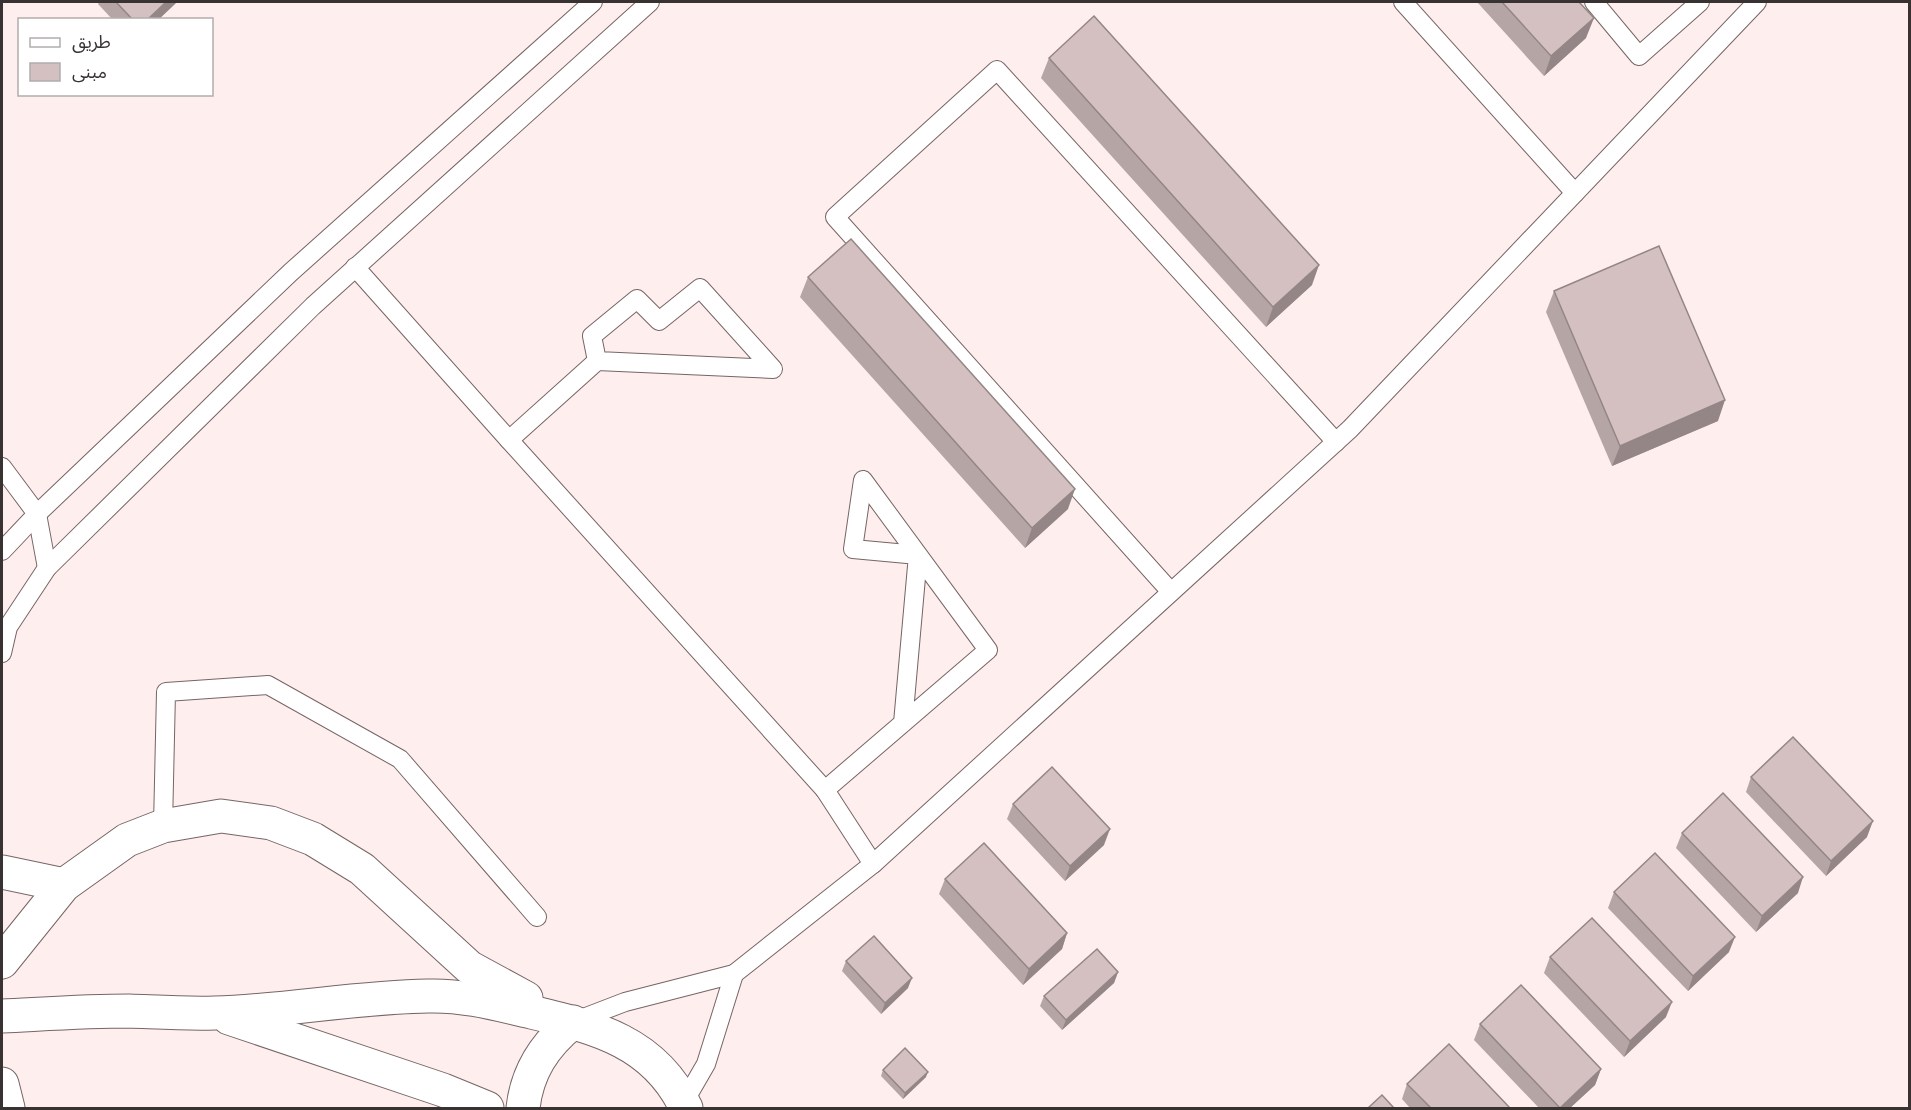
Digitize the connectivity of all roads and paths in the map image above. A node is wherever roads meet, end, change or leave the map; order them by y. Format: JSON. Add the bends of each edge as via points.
{"nodes":[{"id":1,"x":592,"y":2,"type":"edge"},
{"id":2,"x":650,"y":2,"type":"edge"},
{"id":3,"x":1403,"y":2,"type":"edge"},
{"id":4,"x":1594,"y":2,"type":"edge"},
{"id":5,"x":1700,"y":2,"type":"edge"},
{"id":6,"x":1757,"y":2,"type":"edge"},
{"id":7,"x":1575,"y":193,"type":"junction"},
{"id":8,"x":355,"y":267,"type":"junction"},
{"id":9,"x":597,"y":361,"type":"junction"},
{"id":10,"x":509,"y":440,"type":"junction"},
{"id":11,"x":1336,"y":442,"type":"junction"},
{"id":12,"x":2,"y":467,"type":"edge"},
{"id":13,"x":37,"y":514,"type":"junction"},
{"id":14,"x":2,"y":551,"type":"edge"},
{"id":15,"x":918,"y":555,"type":"junction"},
{"id":16,"x":47,"y":568,"type":"junction"},
{"id":17,"x":1171,"y":592,"type":"junction"},
{"id":18,"x":5,"y":627,"type":"edge"},
{"id":19,"x":2,"y":653,"type":"edge"},
{"id":20,"x":903,"y":723,"type":"junction"},
{"id":21,"x":825,"y":790,"type":"junction"},
{"id":22,"x":163,"y":826,"type":"junction"},
{"id":23,"x":873,"y":864,"type":"junction"},
{"id":24,"x":2,"y":872,"type":"edge"},
{"id":25,"x":64,"y":885,"type":"junction"},
{"id":26,"x":537,"y":917,"type":"dead end"},
{"id":27,"x":2,"y":962,"type":"edge"},
{"id":28,"x":734,"y":974,"type":"junction"},
{"id":29,"x":215,"y":1013,"type":"junction"},
{"id":30,"x":2,"y":1017,"type":"edge"},
{"id":31,"x":573,"y":1022,"type":"junction"},
{"id":32,"x":2,"y":1084,"type":"edge"},
{"id":33,"x":683,"y":1106,"type":"edge"},
{"id":34,"x":8,"y":1108,"type":"edge"},
{"id":35,"x":487,"y":1108,"type":"edge"},
{"id":36,"x":524,"y":1108,"type":"edge"}],
"edges":[{"from":1,"to":13,"type":"lane","via":[[291,272]]},
{"from":2,"to":8,"type":"lane"},
{"from":3,"to":7,"type":"lane"},
{"from":4,"to":5,"type":"lane","via":[[1639,56]]},
{"from":6,"to":7,"type":"lane"},
{"from":7,"to":11,"type":"lane"},
{"from":8,"to":10,"type":"lane"},
{"from":8,"to":16,"type":"lane"},
{"from":9,"to":9,"type":"lane","via":[[592,336],[637,298],[659,321],[700,288],[772,369]]},
{"from":9,"to":10,"type":"lane"},
{"from":10,"to":21,"type":"lane"},
{"from":11,"to":17,"type":"lane"},
{"from":11,"to":17,"type":"lane","via":[[997,70],[835,217]]},
{"from":12,"to":13,"type":"lane"},
{"from":13,"to":14,"type":"lane"},
{"from":13,"to":16,"type":"lane"},
{"from":15,"to":15,"type":"lane","via":[[897,527],[863,480],[853,549]]},
{"from":15,"to":20,"type":"lane"},
{"from":15,"to":20,"type":"lane","via":[[988,650]]},
{"from":16,"to":18,"type":"lane"},
{"from":17,"to":23,"type":"lane"},
{"from":18,"to":19,"type":"lane"},
{"from":20,"to":21,"type":"lane"},
{"from":21,"to":23,"type":"lane"},
{"from":22,"to":25,"type":"main road","via":[[127,840]]},
{"from":22,"to":26,"type":"lane","via":[[166,692],[268,685],[400,759]]},
{"from":22,"to":31,"type":"main road","via":[[221,816],[271,823],[313,839],[362,869],[469,967]]},
{"from":23,"to":28,"type":"lane"},
{"from":24,"to":25,"type":"main road"},
{"from":25,"to":27,"type":"main road"},
{"from":28,"to":31,"type":"lane","via":[[642,997]]},
{"from":28,"to":33,"type":"lane","via":[[706,1064]]},
{"from":29,"to":30,"type":"main road","via":[[126,1011]]},
{"from":29,"to":31,"type":"main road","via":[[453,996]]},
{"from":29,"to":35,"type":"main road"},
{"from":31,"to":33,"type":"main road","via":[[635,1048],[668,1080]]},
{"from":31,"to":36,"type":"main road","via":[[544,1050],[530,1077]]},
{"from":32,"to":34,"type":"main road"}]}
